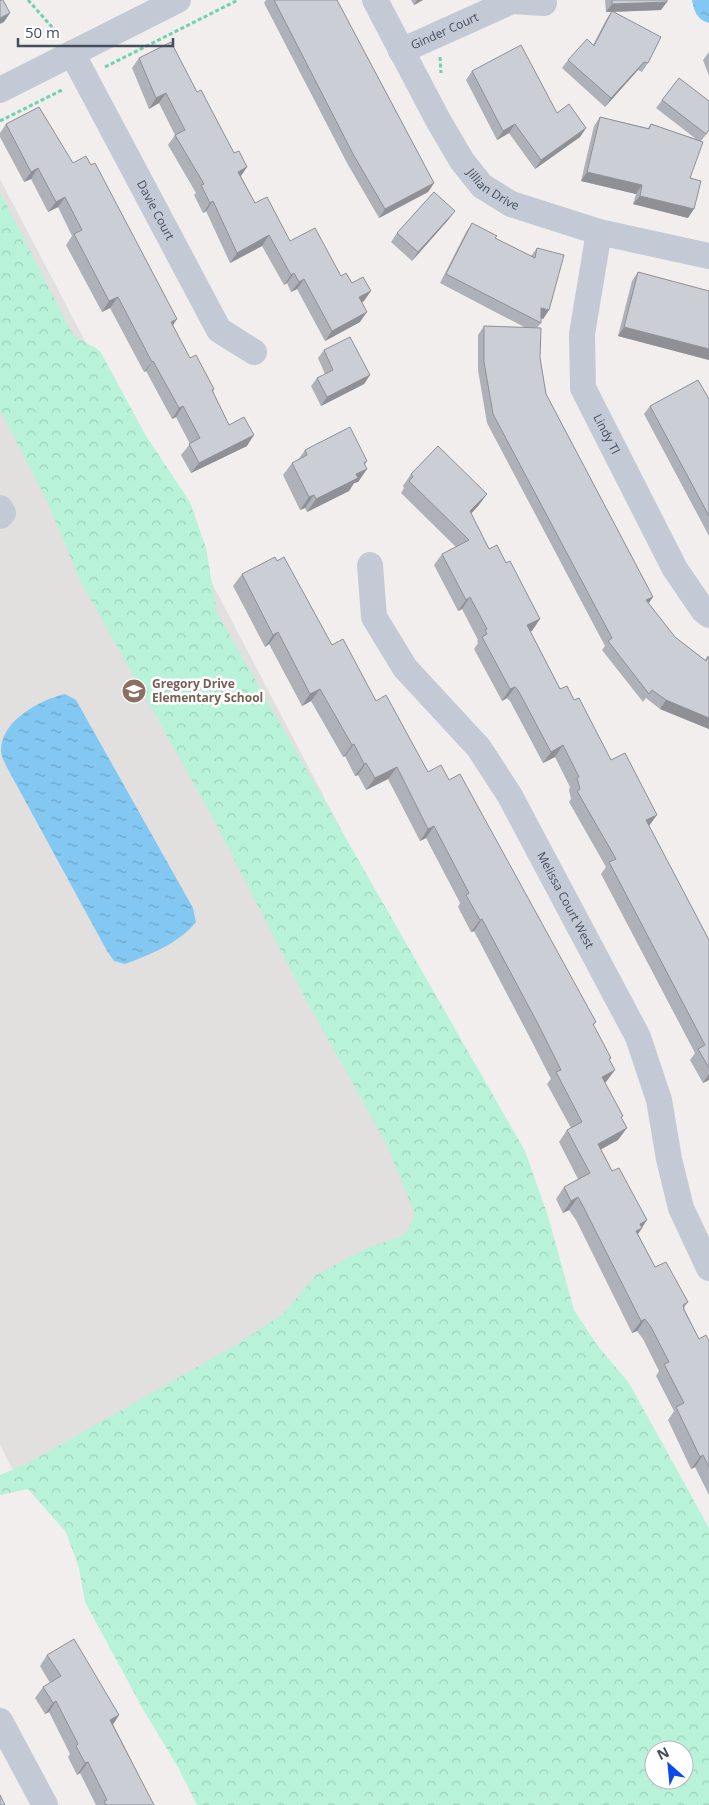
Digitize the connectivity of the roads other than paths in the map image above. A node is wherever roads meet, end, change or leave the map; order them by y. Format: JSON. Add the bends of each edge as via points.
{"nodes":[{"id":1,"x":178,"y":0,"type":"edge"},
{"id":2,"x":374,"y":0,"type":"edge"},
{"id":3,"x":544,"y":3,"type":"dead end"},
{"id":4,"x":66,"y":45,"type":"junction"},
{"id":5,"x":402,"y":51,"type":"junction"},
{"id":6,"x":0,"y":90,"type":"edge"},
{"id":7,"x":599,"y":232,"type":"junction"},
{"id":8,"x":709,"y":256,"type":"edge"},
{"id":9,"x":254,"y":352,"type":"dead end"},
{"id":10,"x":0,"y":508,"type":"edge"},
{"id":11,"x":0,"y":516,"type":"edge"},
{"id":12,"x":370,"y":565,"type":"dead end"},
{"id":13,"x":709,"y":615,"type":"edge"},
{"id":14,"x":709,"y":1268,"type":"edge"},
{"id":15,"x":0,"y":1721,"type":"edge"},
{"id":16,"x":46,"y":1805,"type":"edge"}],
"edges":[{"from":1,"to":4,"type":"street"},
{"from":2,"to":5,"type":"street","name":"Jillian Drive"},
{"from":3,"to":5,"type":"street","name":"Ginder Court","via":[[512,1]]},
{"from":4,"to":6,"type":"street"},
{"from":4,"to":9,"type":"street","name":"Davie Court","via":[[219,330]]},
{"from":5,"to":7,"type":"street","name":"Jillian Drive","via":[[462,161],[482,186],[511,204]]},
{"from":7,"to":8,"type":"street","name":"Jillian Drive"},
{"from":7,"to":13,"type":"street","name":"Lindy Tl","via":[[582,334],[583,388],[674,569]]},
{"from":10,"to":11,"type":"street","via":[[3,513]]},
{"from":12,"to":14,"type":"street","name":"Melissa Court West","via":[[374,617],[405,668],[479,748],[510,796],[638,1038],[659,1100],[680,1208]]},
{"from":15,"to":16,"type":"street"}]}
